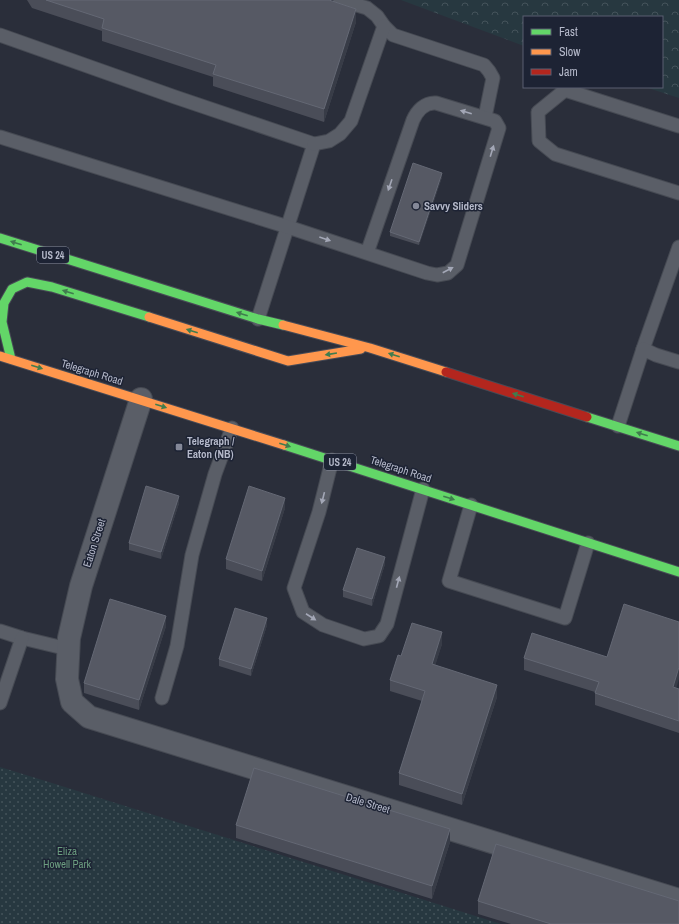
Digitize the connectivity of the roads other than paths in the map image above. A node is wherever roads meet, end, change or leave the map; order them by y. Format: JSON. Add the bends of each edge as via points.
{"nodes":[{"id":1,"x":340,"y":0,"type":"edge"},
{"id":2,"x":384,"y":26,"type":"junction"},
{"id":3,"x":0,"y":35,"type":"edge"},
{"id":4,"x":485,"y":117,"type":"junction"},
{"id":5,"x":679,"y":126,"type":"edge"},
{"id":6,"x":0,"y":137,"type":"edge"},
{"id":7,"x":314,"y":144,"type":"junction"},
{"id":8,"x":679,"y":193,"type":"edge"},
{"id":9,"x":288,"y":226,"type":"junction"},
{"id":10,"x":0,"y":238,"type":"edge"},
{"id":11,"x":679,"y":247,"type":"edge"},
{"id":12,"x":367,"y":253,"type":"junction"},
{"id":13,"x":258,"y":319,"type":"junction"},
{"id":14,"x":370,"y":348,"type":"junction"},
{"id":15,"x":643,"y":349,"type":"junction"},
{"id":16,"x":0,"y":356,"type":"edge"},
{"id":17,"x":11,"y":359,"type":"junction"},
{"id":18,"x":679,"y":362,"type":"edge"},
{"id":19,"x":141,"y":399,"type":"junction"},
{"id":20,"x":618,"y":426,"type":"junction"},
{"id":21,"x":232,"y":428,"type":"junction"},
{"id":22,"x":679,"y":446,"type":"edge"},
{"id":23,"x":332,"y":460,"type":"junction"},
{"id":24,"x":423,"y":489,"type":"junction"},
{"id":25,"x":471,"y":505,"type":"junction"},
{"id":26,"x":588,"y":543,"type":"junction"},
{"id":27,"x":648,"y":562,"type":"junction"},
{"id":28,"x":679,"y":562,"type":"edge"},
{"id":29,"x":679,"y":572,"type":"edge"},
{"id":30,"x":0,"y":631,"type":"edge"},
{"id":31,"x":22,"y":638,"type":"junction"},
{"id":32,"x":68,"y":649,"type":"junction"},
{"id":33,"x":69,"y":691,"type":"joint"},
{"id":34,"x":162,"y":698,"type":"dead end"},
{"id":35,"x":0,"y":703,"type":"edge"},
{"id":36,"x":679,"y":900,"type":"edge"}],
"edges":[{"from":1,"to":2,"type":"lane","via":[[367,8]]},
{"from":2,"to":4,"type":"lane","via":[[394,35],[484,66],[493,78]]},
{"from":2,"to":7,"type":"lane","via":[[351,121],[340,134],[329,141]]},
{"from":3,"to":7,"type":"lane"},
{"from":4,"to":12,"type":"lane","one_way":true,"via":[[433,103],[421,108],[408,134]]},
{"from":12,"to":4,"type":"lane","one_way":true,"via":[[437,275],[448,273],[457,265],[499,128],[494,121]]},
{"from":5,"to":8,"type":"lane","via":[[565,90],[538,112],[539,141],[555,154]]},
{"from":6,"to":9,"type":"lane"},
{"from":7,"to":9,"type":"lane"},
{"from":9,"to":12,"type":"lane","one_way":true},
{"from":9,"to":13,"type":"lane"},
{"from":13,"to":10,"type":"main road","number":"US 24","one_way":true},
{"from":11,"to":15,"type":"lane"},
{"from":13,"to":14,"type":"main road","number":"US 24"},
{"from":14,"to":17,"type":"main road","one_way":true,"via":[[288,361],[52,287],[27,282],[12,289],[4,303],[2,322]]},
{"from":20,"to":14,"type":"main road","number":"US 24","one_way":true},
{"from":15,"to":18,"type":"lane"},
{"from":15,"to":20,"type":"lane"},
{"from":16,"to":17,"type":"main road","name":"Telegraph Road","number":"US 24"},
{"from":17,"to":19,"type":"main road","name":"Telegraph Road","number":"US 24","one_way":true},
{"from":19,"to":21,"type":"main road","name":"Telegraph Road","number":"US 24","one_way":true},
{"from":19,"to":32,"type":"street","name":"Eaton Street","via":[[81,586]]},
{"from":22,"to":20,"type":"main road","number":"US 24","one_way":true},
{"from":21,"to":23,"type":"main road","name":"Telegraph Road","number":"US 24","one_way":true},
{"from":21,"to":34,"type":"lane","via":[[215,474],[192,555],[177,646]]},
{"from":23,"to":24,"type":"main road","name":"Telegraph Road","number":"US 24"},
{"from":23,"to":24,"type":"lane","one_way":true,"via":[[319,512],[294,588],[303,612],[323,625],[364,639],[379,636],[387,624]]},
{"from":24,"to":25,"type":"main road","name":"Telegraph Road","number":"US 24","one_way":true},
{"from":25,"to":26,"type":"main road","name":"Telegraph Road","number":"US 24"},
{"from":25,"to":26,"type":"lane","via":[[449,581],[470,588],[565,618]]},
{"from":26,"to":27,"type":"main road","name":"Telegraph Road","number":"US 24"},
{"from":27,"to":28,"type":"main road"},
{"from":27,"to":29,"type":"main road","name":"Telegraph Road","number":"US 24"},
{"from":30,"to":31,"type":"lane"},
{"from":31,"to":32,"type":"lane"},
{"from":31,"to":35,"type":"lane"},
{"from":32,"to":33,"type":"street","name":"Eaton Street"},
{"from":33,"to":36,"type":"street","name":"Dale Street","via":[[72,702],[89,717]]}]}
